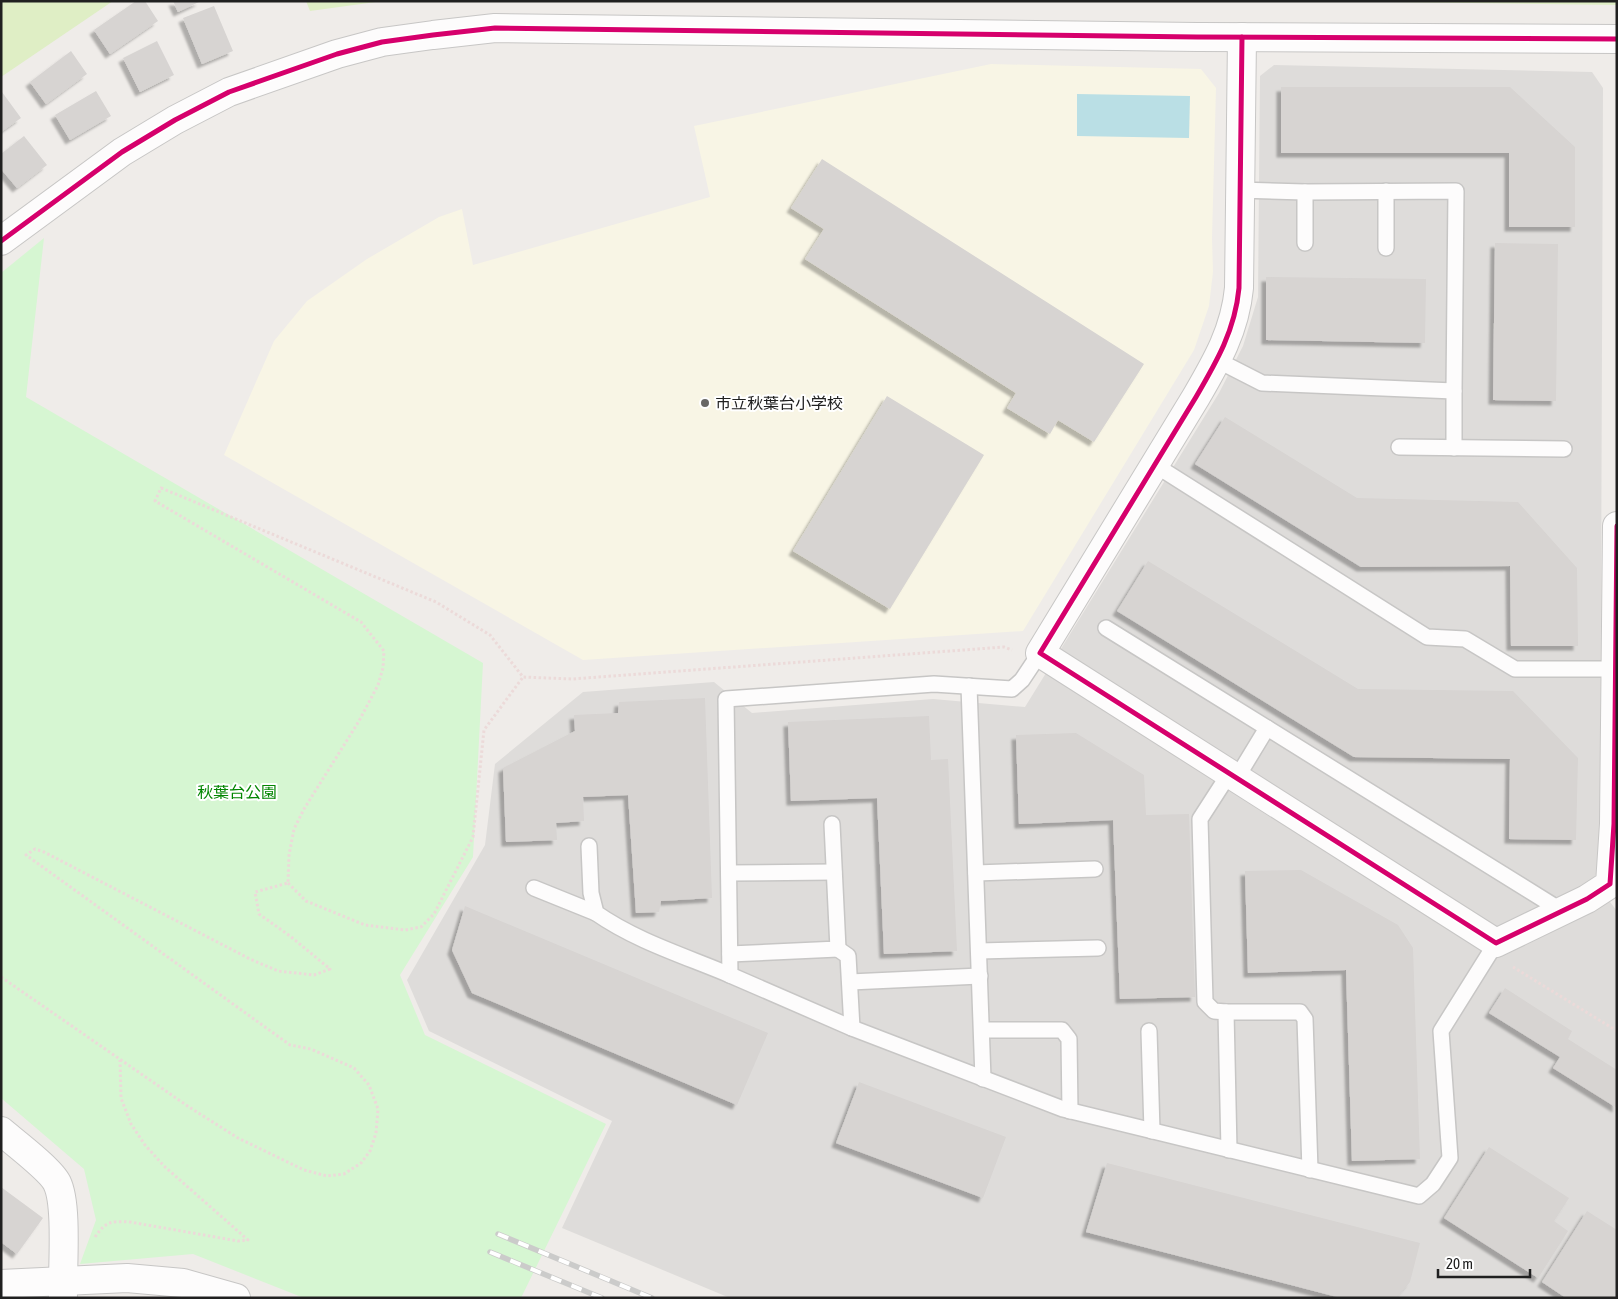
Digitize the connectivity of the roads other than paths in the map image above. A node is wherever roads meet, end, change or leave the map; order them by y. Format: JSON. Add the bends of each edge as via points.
{"nodes":[{"id":1,"x":1242,"y":37,"type":"junction"},
{"id":2,"x":1617,"y":39,"type":"edge"},
{"id":3,"x":1239,"y":190,"type":"junction"},
{"id":4,"x":1386,"y":191,"type":"junction"},
{"id":5,"x":1304,"y":192,"type":"junction"},
{"id":6,"x":1,"y":241,"type":"edge"},
{"id":7,"x":1305,"y":243,"type":"dead end"},
{"id":8,"x":1386,"y":248,"type":"dead end"},
{"id":9,"x":1217,"y":360,"type":"junction"},
{"id":10,"x":1454,"y":391,"type":"junction"},
{"id":11,"x":1399,"y":447,"type":"dead end"},
{"id":12,"x":1454,"y":448,"type":"junction"},
{"id":13,"x":1564,"y":449,"type":"dead end"},
{"id":14,"x":1156,"y":465,"type":"junction"},
{"id":15,"x":1617,"y":526,"type":"edge"},
{"id":16,"x":1106,"y":628,"type":"dead end"},
{"id":17,"x":1027,"y":652,"type":"junction"},
{"id":18,"x":1616,"y":675,"type":"edge"},
{"id":19,"x":969,"y":686,"type":"junction"},
{"id":20,"x":1267,"y":728,"type":"junction"},
{"id":21,"x":1233,"y":776,"type":"junction"},
{"id":22,"x":832,"y":824,"type":"dead end"},
{"id":23,"x":1615,"y":824,"type":"edge"},
{"id":24,"x":589,"y":846,"type":"dead end"},
{"id":25,"x":1096,"y":869,"type":"dead end"},
{"id":26,"x":834,"y":872,"type":"junction"},
{"id":27,"x":729,"y":873,"type":"junction"},
{"id":28,"x":976,"y":873,"type":"junction"},
{"id":29,"x":534,"y":888,"type":"dead end"},
{"id":30,"x":1613,"y":888,"type":"edge"},
{"id":31,"x":1562,"y":910,"type":"junction"},
{"id":32,"x":596,"y":913,"type":"junction"},
{"id":33,"x":1098,"y":948,"type":"dead end"},
{"id":34,"x":838,"y":949,"type":"junction"},
{"id":35,"x":979,"y":951,"type":"junction"},
{"id":36,"x":730,"y":954,"type":"junction"},
{"id":37,"x":1503,"y":954,"type":"junction"},
{"id":38,"x":730,"y":975,"type":"junction"},
{"id":39,"x":980,"y":976,"type":"junction"},
{"id":40,"x":850,"y":982,"type":"junction"},
{"id":41,"x":1226,"y":1012,"type":"junction"},
{"id":42,"x":852,"y":1028,"type":"junction"},
{"id":43,"x":982,"y":1030,"type":"junction"},
{"id":44,"x":1149,"y":1031,"type":"dead end"},
{"id":45,"x":983,"y":1079,"type":"junction"},
{"id":46,"x":1070,"y":1111,"type":"junction"},
{"id":47,"x":1,"y":1131,"type":"edge"},
{"id":48,"x":1152,"y":1131,"type":"junction"},
{"id":49,"x":1229,"y":1150,"type":"junction"},
{"id":50,"x":1310,"y":1170,"type":"junction"},
{"id":51,"x":1,"y":1284,"type":"edge"},
{"id":52,"x":62,"y":1290,"type":"edge"},
{"id":53,"x":236,"y":1298,"type":"edge"}],
"edges":[{"from":1,"to":2,"type":"street"},
{"from":1,"to":3,"type":"street"},
{"from":1,"to":6,"type":"street","via":[[496,28],[382,42],[337,54],[229,92],[202,106],[122,152]]},
{"from":3,"to":5,"type":"lane"},
{"from":3,"to":9,"type":"street","via":[[1237,308]]},
{"from":4,"to":5,"type":"lane"},
{"from":4,"to":8,"type":"lane"},
{"from":4,"to":10,"type":"lane","via":[[1456,190]]},
{"from":5,"to":7,"type":"lane"},
{"from":9,"to":10,"type":"lane","via":[[1262,382]]},
{"from":9,"to":14,"type":"street"},
{"from":10,"to":12,"type":"lane"},
{"from":11,"to":12,"type":"lane"},
{"from":12,"to":13,"type":"lane"},
{"from":14,"to":17,"type":"street"},
{"from":14,"to":18,"type":"lane","via":[[1427,637],[1465,639],[1515,669]]},
{"from":15,"to":18,"type":"street"},
{"from":16,"to":20,"type":"lane"},
{"from":17,"to":19,"type":"lane","via":[[1022,680],[1012,689]]},
{"from":17,"to":21,"type":"street"},
{"from":18,"to":23,"type":"street"},
{"from":19,"to":27,"type":"lane","via":[[934,684],[726,699]]},
{"from":19,"to":28,"type":"lane"},
{"from":20,"to":21,"type":"lane"},
{"from":20,"to":31,"type":"lane"},
{"from":21,"to":37,"type":"street"},
{"from":21,"to":41,"type":"lane","via":[[1200,819],[1205,1002],[1214,1011]]},
{"from":22,"to":26,"type":"lane"},
{"from":23,"to":30,"type":"street"},
{"from":24,"to":32,"type":"lane"},
{"from":25,"to":28,"type":"lane"},
{"from":26,"to":27,"type":"lane"},
{"from":26,"to":34,"type":"lane"},
{"from":27,"to":36,"type":"lane"},
{"from":28,"to":35,"type":"lane"},
{"from":29,"to":32,"type":"lane"},
{"from":30,"to":31,"type":"street"},
{"from":31,"to":37,"type":"street"},
{"from":32,"to":38,"type":"lane","via":[[630,934]]},
{"from":33,"to":35,"type":"lane"},
{"from":34,"to":36,"type":"lane"},
{"from":34,"to":40,"type":"lane","via":[[848,956]]},
{"from":35,"to":39,"type":"lane"},
{"from":36,"to":38,"type":"lane"},
{"from":37,"to":50,"type":"lane","via":[[1441,1031],[1450,1158],[1433,1184],[1419,1196]]},
{"from":38,"to":42,"type":"lane"},
{"from":39,"to":40,"type":"lane"},
{"from":39,"to":43,"type":"lane"},
{"from":40,"to":42,"type":"lane"},
{"from":41,"to":49,"type":"lane"},
{"from":41,"to":50,"type":"lane","via":[[1300,1012],[1306,1019]]},
{"from":42,"to":45,"type":"lane"},
{"from":43,"to":45,"type":"lane"},
{"from":43,"to":46,"type":"lane","via":[[1062,1030],[1069,1039]]},
{"from":44,"to":48,"type":"lane"},
{"from":45,"to":46,"type":"lane"},
{"from":46,"to":48,"type":"lane"},
{"from":47,"to":52,"type":"street","via":[[57,1183],[63,1206]]},
{"from":48,"to":49,"type":"lane"},
{"from":49,"to":50,"type":"lane"},
{"from":51,"to":52,"type":"street"},
{"from":52,"to":53,"type":"street","via":[[127,1278],[183,1283]]}]}
